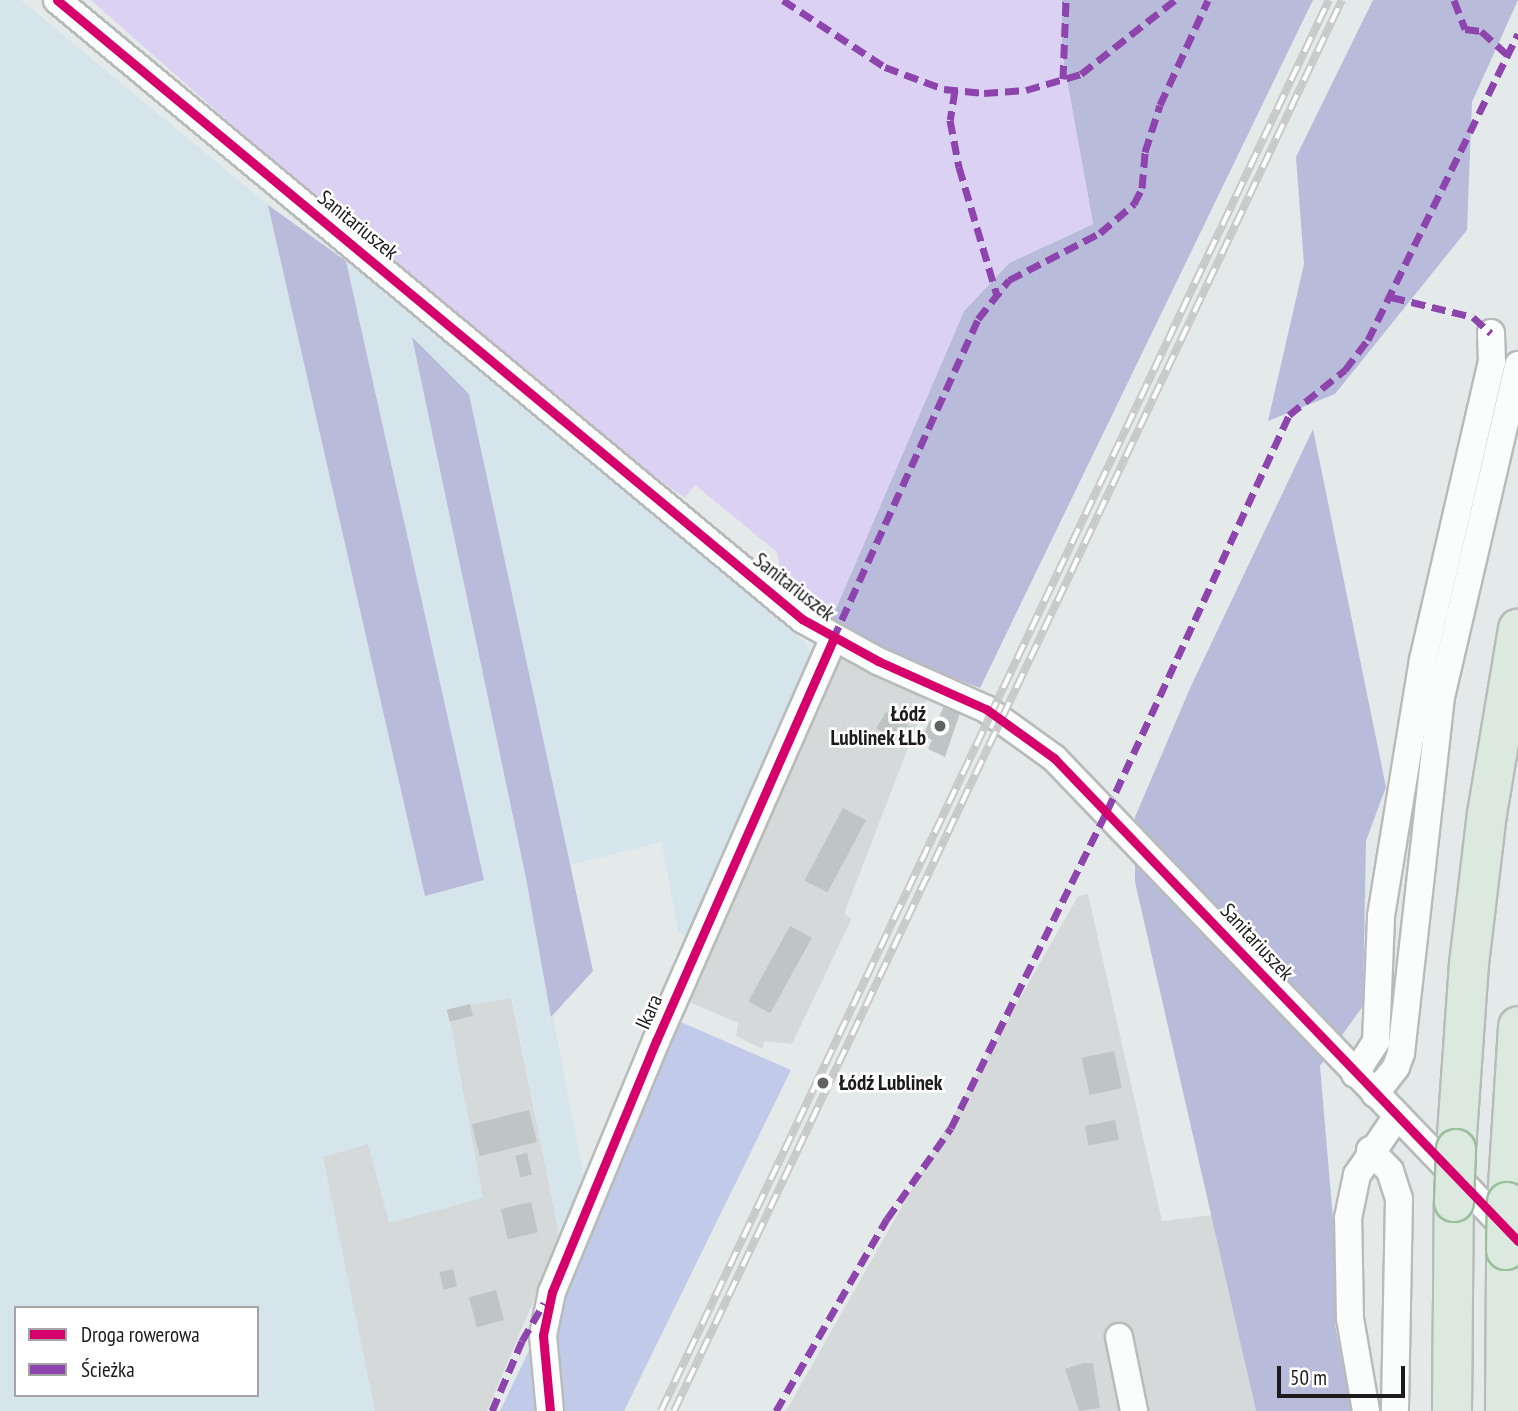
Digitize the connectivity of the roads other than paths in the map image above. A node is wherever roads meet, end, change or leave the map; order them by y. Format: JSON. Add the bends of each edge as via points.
{"nodes":[{"id":1,"x":57,"y":0,"type":"edge"},
{"id":2,"x":1491,"y":332,"type":"dead end"},
{"id":3,"x":1518,"y":365,"type":"edge"},
{"id":4,"x":1518,"y":629,"type":"edge"},
{"id":5,"x":833,"y":639,"type":"junction"},
{"id":6,"x":1518,"y":1026,"type":"edge"},
{"id":7,"x":1355,"y":1074,"type":"junction"},
{"id":8,"x":1375,"y":1094,"type":"junction"},
{"id":9,"x":1397,"y":1116,"type":"junction"},
{"id":10,"x":1370,"y":1150,"type":"junction"},
{"id":11,"x":1512,"y":1246,"type":"edge"},
{"id":12,"x":1119,"y":1337,"type":"dead end"},
{"id":13,"x":551,"y":1411,"type":"edge"},
{"id":14,"x":1134,"y":1411,"type":"edge"},
{"id":15,"x":1366,"y":1411,"type":"edge"},
{"id":16,"x":1395,"y":1411,"type":"edge"},
{"id":17,"x":1452,"y":1411,"type":"edge"},
{"id":18,"x":1505,"y":1411,"type":"edge"}],
"edges":[{"from":1,"to":5,"type":"street","name":"Sanitariuszek","via":[[796,615]]},
{"from":2,"to":7,"type":"street","via":[[1492,362],[1423,660],[1381,916],[1376,1042]]},
{"from":3,"to":8,"type":"street","via":[[1441,697],[1401,1052],[1396,1067]]},
{"from":4,"to":17,"type":"highway","bridge":true,"via":[[1469,964],[1456,1149]]},
{"from":5,"to":7,"type":"street","name":"Sanitariuszek","via":[[986,709],[1042,748],[1153,857]]},
{"from":5,"to":13,"type":"street","name":"Ikara","via":[[656,1041],[552,1292],[542,1342]]},
{"from":6,"to":11,"type":"highway","bridge":true,"via":[[1507,1202]]},
{"from":7,"to":8,"type":"street","name":"Sanitariuszek"},
{"from":8,"to":9,"type":"street","name":"Sanitariuszek"},
{"from":9,"to":10,"type":"street"},
{"from":9,"to":11,"type":"street","name":"Sanitariuszek"},
{"from":10,"to":15,"type":"street","via":[[1352,1188],[1347,1237],[1353,1350]]},
{"from":10,"to":16,"type":"street","via":[[1390,1171],[1399,1199]]},
{"from":11,"to":18,"type":"highway"},
{"from":12,"to":14,"type":"street"}]}
